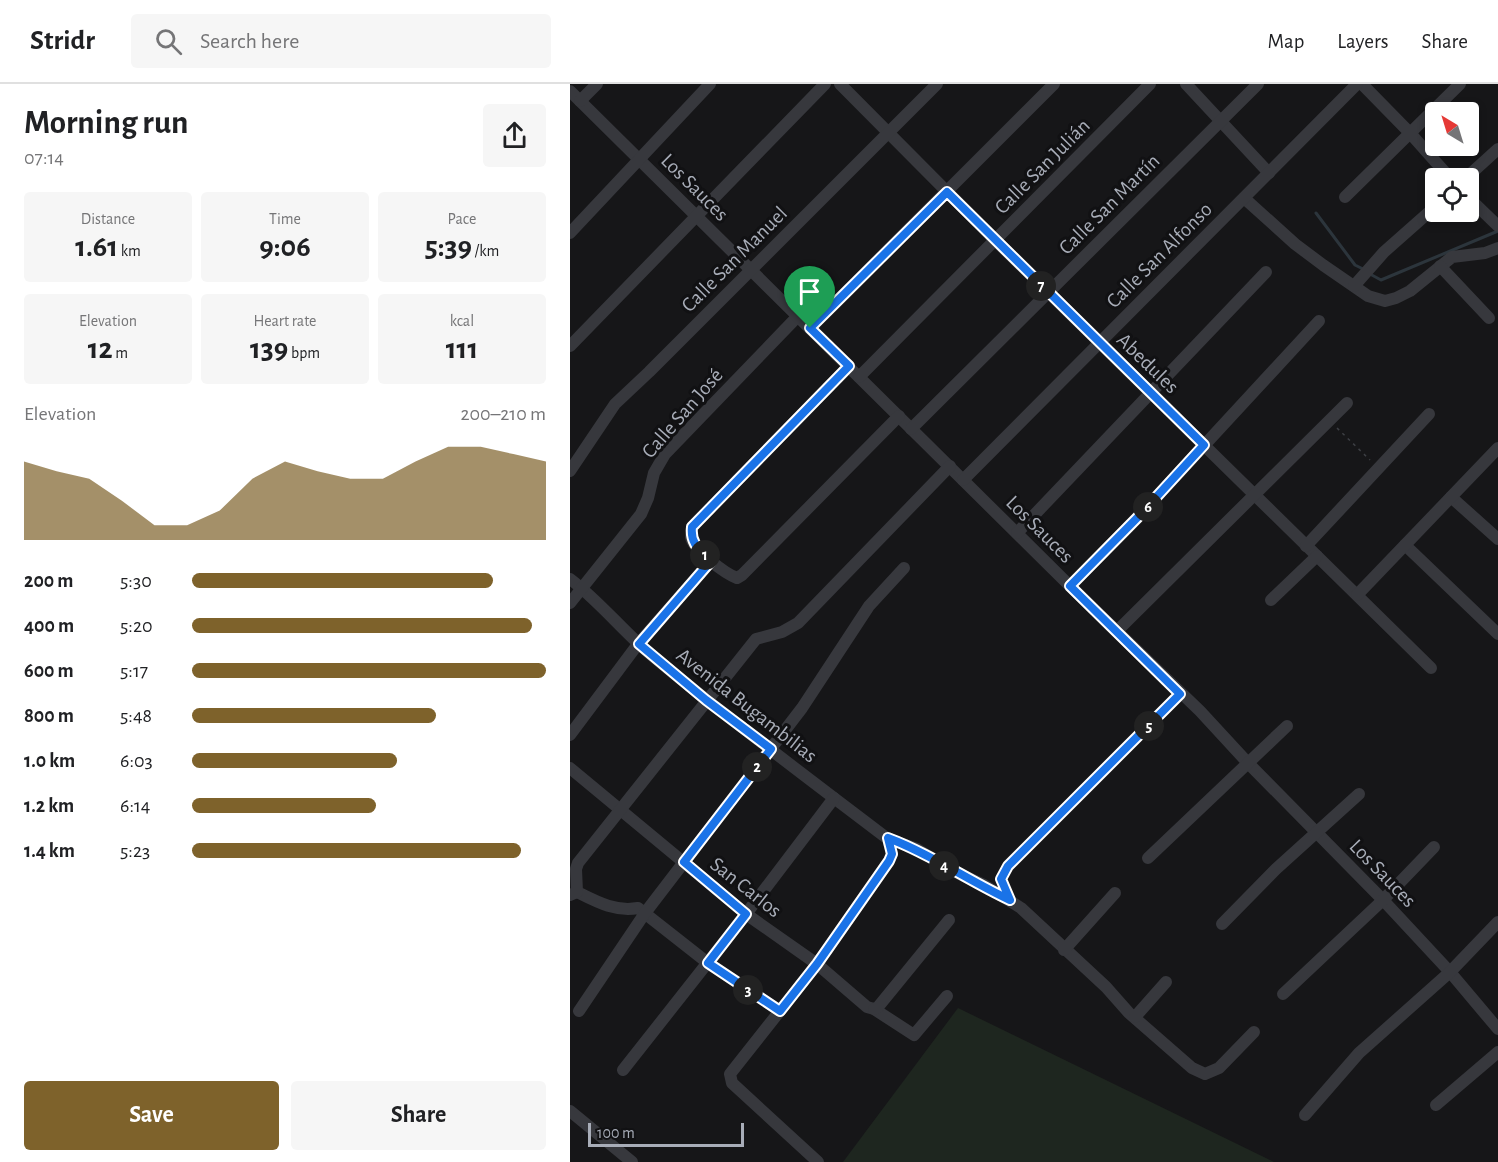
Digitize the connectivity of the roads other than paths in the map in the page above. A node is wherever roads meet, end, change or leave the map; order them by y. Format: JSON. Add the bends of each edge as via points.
{"nodes":[{"id":1,"x":597,"y":84,"type":"edge"},
{"id":2,"x":710,"y":84,"type":"edge"},
{"id":3,"x":825,"y":84,"type":"edge"},
{"id":4,"x":840,"y":84,"type":"edge"},
{"id":5,"x":937,"y":84,"type":"edge"},
{"id":6,"x":1054,"y":84,"type":"edge"},
{"id":7,"x":1150,"y":84,"type":"edge"},
{"id":8,"x":1186,"y":84,"type":"edge"},
{"id":9,"x":1258,"y":84,"type":"edge"},
{"id":10,"x":1358,"y":84,"type":"edge"},
{"id":11,"x":1362,"y":84,"type":"edge"},
{"id":12,"x":1460,"y":84,"type":"edge"},
{"id":13,"x":570,"y":91,"type":"edge"},
{"id":14,"x":580,"y":101,"type":"junction"},
{"id":15,"x":1220,"y":122,"type":"junction"},
{"id":16,"x":888,"y":133,"type":"junction"},
{"id":17,"x":1410,"y":133,"type":"junction"},
{"id":18,"x":1498,"y":149,"type":"edge"},
{"id":19,"x":639,"y":159,"type":"junction"},
{"id":20,"x":1441,"y":168,"type":"edge"},
{"id":21,"x":1477,"y":168,"type":"edge"},
{"id":22,"x":1269,"y":173,"type":"junction"},
{"id":23,"x":947,"y":192,"type":"junction"},
{"id":24,"x":1345,"y":197,"type":"dead end"},
{"id":25,"x":1244,"y":198,"type":"junction"},
{"id":26,"x":1479,"y":208,"type":"edge"},
{"id":27,"x":697,"y":216,"type":"junction"},
{"id":28,"x":1425,"y":216,"type":"edge"},
{"id":29,"x":1498,"y":226,"type":"edge"},
{"id":30,"x":570,"y":233,"type":"edge"},
{"id":31,"x":995,"y":240,"type":"junction"},
{"id":32,"x":1498,"y":248,"type":"edge"},
{"id":33,"x":1440,"y":266,"type":"junction"},
{"id":34,"x":751,"y":270,"type":"junction"},
{"id":35,"x":1266,"y":272,"type":"dead end"},
{"id":36,"x":1354,"y":286,"type":"junction"},
{"id":37,"x":1048,"y":292,"type":"junction"},
{"id":38,"x":798,"y":316,"type":"junction"},
{"id":39,"x":1490,"y":318,"type":"dead end"},
{"id":40,"x":1319,"y":321,"type":"dead end"},
{"id":41,"x":810,"y":328,"type":"junction"},
{"id":42,"x":1100,"y":343,"type":"junction"},
{"id":43,"x":570,"y":346,"type":"edge"},
{"id":44,"x":849,"y":366,"type":"junction"},
{"id":45,"x":859,"y":377,"type":"junction"},
{"id":46,"x":1152,"y":394,"type":"junction"},
{"id":47,"x":1347,"y":403,"type":"dead end"},
{"id":48,"x":1429,"y":414,"type":"dead end"},
{"id":49,"x":899,"y":416,"type":"junction"},
{"id":50,"x":911,"y":429,"type":"junction"},
{"id":51,"x":1204,"y":445,"type":"junction"},
{"id":52,"x":1498,"y":448,"type":"edge"},
{"id":53,"x":950,"y":466,"type":"junction"},
{"id":54,"x":570,"y":471,"type":"edge"},
{"id":55,"x":963,"y":480,"type":"junction"},
{"id":56,"x":1256,"y":496,"type":"junction"},
{"id":57,"x":1451,"y":497,"type":"junction"},
{"id":58,"x":1017,"y":533,"type":"junction"},
{"id":59,"x":1498,"y":539,"type":"edge"},
{"id":60,"x":1405,"y":545,"type":"junction"},
{"id":61,"x":1306,"y":546,"type":"junction"},
{"id":62,"x":1317,"y":556,"type":"junction"},
{"id":63,"x":711,"y":561,"type":"junction"},
{"id":64,"x":904,"y":568,"type":"dead end"},
{"id":65,"x":570,"y":579,"type":"edge"},
{"id":66,"x":1070,"y":586,"type":"junction"},
{"id":67,"x":582,"y":588,"type":"junction"},
{"id":68,"x":1357,"y":595,"type":"junction"},
{"id":69,"x":1271,"y":600,"type":"dead end"},
{"id":70,"x":570,"y":603,"type":"edge"},
{"id":71,"x":1117,"y":631,"type":"junction"},
{"id":72,"x":1498,"y":634,"type":"edge"},
{"id":73,"x":639,"y":644,"type":"junction"},
{"id":74,"x":1431,"y":668,"type":"dead end"},
{"id":75,"x":1180,"y":694,"type":"junction"},
{"id":76,"x":706,"y":700,"type":"junction"},
{"id":77,"x":1287,"y":726,"type":"dead end"},
{"id":78,"x":570,"y":735,"type":"edge"},
{"id":79,"x":771,"y":749,"type":"junction"},
{"id":80,"x":1248,"y":763,"type":"junction"},
{"id":81,"x":570,"y":768,"type":"edge"},
{"id":82,"x":1359,"y":794,"type":"dead end"},
{"id":83,"x":834,"y":798,"type":"junction"},
{"id":84,"x":1074,"y":800,"type":"road end"},
{"id":85,"x":620,"y":809,"type":"junction"},
{"id":86,"x":1316,"y":832,"type":"junction"},
{"id":87,"x":888,"y":838,"type":"junction"},
{"id":88,"x":1434,"y":847,"type":"dead end"},
{"id":89,"x":1148,"y":858,"type":"dead end"},
{"id":90,"x":684,"y":862,"type":"junction"},
{"id":91,"x":1114,"y":893,"type":"dead end"},
{"id":92,"x":573,"y":894,"type":"edge"},
{"id":93,"x":1383,"y":900,"type":"junction"},
{"id":94,"x":645,"y":913,"type":"junction"},
{"id":95,"x":746,"y":914,"type":"junction"},
{"id":96,"x":949,"y":920,"type":"dead end"},
{"id":97,"x":1498,"y":922,"type":"edge"},
{"id":98,"x":1222,"y":924,"type":"dead end"},
{"id":99,"x":1064,"y":950,"type":"junction"},
{"id":100,"x":708,"y":963,"type":"junction"},
{"id":101,"x":817,"y":964,"type":"junction"},
{"id":102,"x":1450,"y":972,"type":"junction"},
{"id":103,"x":1166,"y":982,"type":"dead end"},
{"id":104,"x":1283,"y":994,"type":"dead end"},
{"id":105,"x":947,"y":996,"type":"dead end"},
{"id":106,"x":873,"y":1009,"type":"junction"},
{"id":107,"x":579,"y":1011,"type":"dead end"},
{"id":108,"x":780,"y":1011,"type":"junction"},
{"id":109,"x":1135,"y":1017,"type":"junction"},
{"id":110,"x":1498,"y":1029,"type":"edge"},
{"id":111,"x":1254,"y":1032,"type":"dead end"},
{"id":112,"x":1498,"y":1052,"type":"edge"},
{"id":113,"x":623,"y":1070,"type":"dead end"},
{"id":114,"x":1436,"y":1105,"type":"dead end"},
{"id":115,"x":570,"y":1111,"type":"edge"},
{"id":116,"x":1305,"y":1115,"type":"dead end"},
{"id":117,"x":632,"y":1162,"type":"edge"},
{"id":118,"x":818,"y":1162,"type":"edge"}],
"edges":[{"from":1,"to":14,"type":"street"},
{"from":2,"to":19,"type":"street"},
{"from":3,"to":27,"type":"street"},
{"from":4,"to":16,"type":"street","name":"Abedules"},
{"from":5,"to":16,"type":"street","name":"Calle San Manuel"},
{"from":6,"to":23,"type":"street"},
{"from":7,"to":31,"type":"street","name":"Calle San Julián"},
{"from":8,"to":15,"type":"street"},
{"from":9,"to":15,"type":"street","name":"Calle San Martín"},
{"from":10,"to":22,"type":"street","name":"Calle San Alfonso"},
{"from":11,"to":17,"type":"street"},
{"from":12,"to":17,"type":"street"},
{"from":13,"to":14,"type":"street","name":"Los Sauces"},
{"from":14,"to":19,"type":"street","name":"Los Sauces"},
{"from":15,"to":22,"type":"street"},
{"from":15,"to":37,"type":"street","name":"Calle San Martín"},
{"from":16,"to":23,"type":"street","name":"Abedules"},
{"from":16,"to":34,"type":"street","name":"Calle San Manuel"},
{"from":17,"to":20,"type":"street"},
{"from":17,"to":24,"type":"street"},
{"from":18,"to":21,"type":"street"},
{"from":19,"to":27,"type":"street","name":"Los Sauces"},
{"from":19,"to":30,"type":"street"},
{"from":22,"to":25,"type":"street","name":"Calle San Alfonso"},
{"from":23,"to":31,"type":"street","name":"Abedules"},
{"from":23,"to":41,"type":"street"},
{"from":25,"to":36,"type":"street","via":[[1295,244]]},
{"from":25,"to":42,"type":"street","name":"Calle San Alfonso"},
{"from":26,"to":29,"type":"street"},
{"from":27,"to":34,"type":"street","name":"Los Sauces"},
{"from":27,"to":43,"type":"street"},
{"from":28,"to":36,"type":"street","via":[[1384,252]]},
{"from":31,"to":37,"type":"street","name":"Abedules"},
{"from":31,"to":45,"type":"street","name":"Calle San Julián"},
{"from":32,"to":33,"type":"street","via":[[1452,256]]},
{"from":33,"to":36,"type":"street","via":[[1410,291],[1384,301]]},
{"from":33,"to":39,"type":"street"},
{"from":34,"to":38,"type":"street","name":"Los Sauces"},
{"from":34,"to":54,"type":"street","name":"Calle San Manuel","via":[[615,404]]},
{"from":35,"to":46,"type":"street"},
{"from":37,"to":42,"type":"street","name":"Abedules"},
{"from":37,"to":50,"type":"street","name":"Calle San Martín"},
{"from":38,"to":41,"type":"street","name":"Los Sauces"},
{"from":38,"to":67,"type":"street","name":"Calle San José","via":[[666,454],[654,473],[641,514]]},
{"from":40,"to":51,"type":"street"},
{"from":41,"to":44,"type":"street","name":"Los Sauces"},
{"from":42,"to":46,"type":"street","name":"Abedules"},
{"from":42,"to":55,"type":"street","name":"Calle San Alfonso"},
{"from":44,"to":45,"type":"street","name":"Los Sauces"},
{"from":44,"to":63,"type":"street","via":[[692,527],[691,537]]},
{"from":45,"to":49,"type":"street","name":"Los Sauces"},
{"from":46,"to":51,"type":"street","name":"Abedules"},
{"from":46,"to":58,"type":"street"},
{"from":47,"to":56,"type":"street"},
{"from":48,"to":61,"type":"street"},
{"from":49,"to":50,"type":"street","name":"Los Sauces"},
{"from":49,"to":63,"type":"street","via":[[742,575],[732,576]]},
{"from":50,"to":53,"type":"street","name":"Los Sauces"},
{"from":51,"to":56,"type":"street","name":"Abedules"},
{"from":51,"to":66,"type":"street"},
{"from":52,"to":57,"type":"street"},
{"from":53,"to":55,"type":"street","name":"Los Sauces"},
{"from":53,"to":76,"type":"street","via":[[798,623],[756,639]]},
{"from":55,"to":58,"type":"street","name":"Los Sauces"},
{"from":56,"to":61,"type":"street","name":"Abedules"},
{"from":56,"to":71,"type":"street"},
{"from":57,"to":59,"type":"street"},
{"from":57,"to":60,"type":"street"},
{"from":58,"to":66,"type":"street","name":"Los Sauces"},
{"from":60,"to":68,"type":"street"},
{"from":60,"to":72,"type":"street"},
{"from":61,"to":62,"type":"street","name":"Abedules"},
{"from":62,"to":68,"type":"street","name":"Abedules"},
{"from":62,"to":69,"type":"street"},
{"from":63,"to":73,"type":"street"},
{"from":64,"to":79,"type":"street","via":[[869,606],[829,670]]},
{"from":65,"to":67,"type":"street","name":"Avenida Bugambilias"},
{"from":66,"to":71,"type":"street","name":"Los Sauces"},
{"from":67,"to":70,"type":"street","name":"Calle San José"},
{"from":67,"to":73,"type":"street","name":"Avenida Bugambilias"},
{"from":68,"to":74,"type":"street","name":"Abedules"},
{"from":71,"to":75,"type":"street","name":"Los Sauces"},
{"from":73,"to":76,"type":"street","name":"Avenida Bugambilias"},
{"from":73,"to":78,"type":"street"},
{"from":75,"to":80,"type":"street","name":"Los Sauces"},
{"from":75,"to":84,"type":"street"},
{"from":76,"to":79,"type":"street","name":"Avenida Bugambilias"},
{"from":76,"to":85,"type":"street"},
{"from":77,"to":80,"type":"street"},
{"from":79,"to":83,"type":"street","name":"Avenida Bugambilias"},
{"from":79,"to":90,"type":"street"},
{"from":80,"to":86,"type":"street","name":"Los Sauces"},
{"from":80,"to":89,"type":"street"},
{"from":81,"to":85,"type":"street","name":"San Carlos"},
{"from":82,"to":86,"type":"street"},
{"from":83,"to":87,"type":"street","name":"Avenida Bugambilias"},
{"from":83,"to":95,"type":"street"},
{"from":85,"to":90,"type":"street","name":"San Carlos"},
{"from":85,"to":92,"type":"street","via":[[579,862]]},
{"from":86,"to":93,"type":"street","name":"Los Sauces"},
{"from":86,"to":98,"type":"street"},
{"from":87,"to":99,"type":"street","name":"Avenida Bugambilias","via":[[1010,900]]},
{"from":87,"to":101,"type":"street","via":[[892,854],[889,861]]},
{"from":88,"to":93,"type":"street"},
{"from":90,"to":94,"type":"street"},
{"from":90,"to":95,"type":"street","name":"San Carlos"},
{"from":91,"to":99,"type":"street"},
{"from":92,"to":94,"type":"street","via":[[602,906],[638,908]]},
{"from":93,"to":102,"type":"street","name":"Los Sauces"},
{"from":93,"to":104,"type":"street"},
{"from":94,"to":100,"type":"street"},
{"from":94,"to":107,"type":"street"},
{"from":95,"to":100,"type":"street"},
{"from":95,"to":101,"type":"street","name":"San Carlos"},
{"from":96,"to":106,"type":"street"},
{"from":97,"to":102,"type":"street"},
{"from":99,"to":109,"type":"street","name":"Avenida Bugambilias"},
{"from":100,"to":108,"type":"street"},
{"from":100,"to":113,"type":"street"},
{"from":101,"to":106,"type":"street","name":"San Carlos"},
{"from":101,"to":108,"type":"street"},
{"from":102,"to":110,"type":"street","name":"Los Sauces"},
{"from":102,"to":116,"type":"street","via":[[1359,1053]]},
{"from":103,"to":109,"type":"street"},
{"from":105,"to":106,"type":"street","name":"San Carlos","via":[[914,1035]]},
{"from":108,"to":118,"type":"street","via":[[730,1074],[732,1083]]},
{"from":109,"to":111,"type":"street","name":"Avenida Bugambilias","via":[[1192,1068],[1205,1074],[1219,1068]]},
{"from":112,"to":114,"type":"street"},
{"from":115,"to":117,"type":"street"}]}
